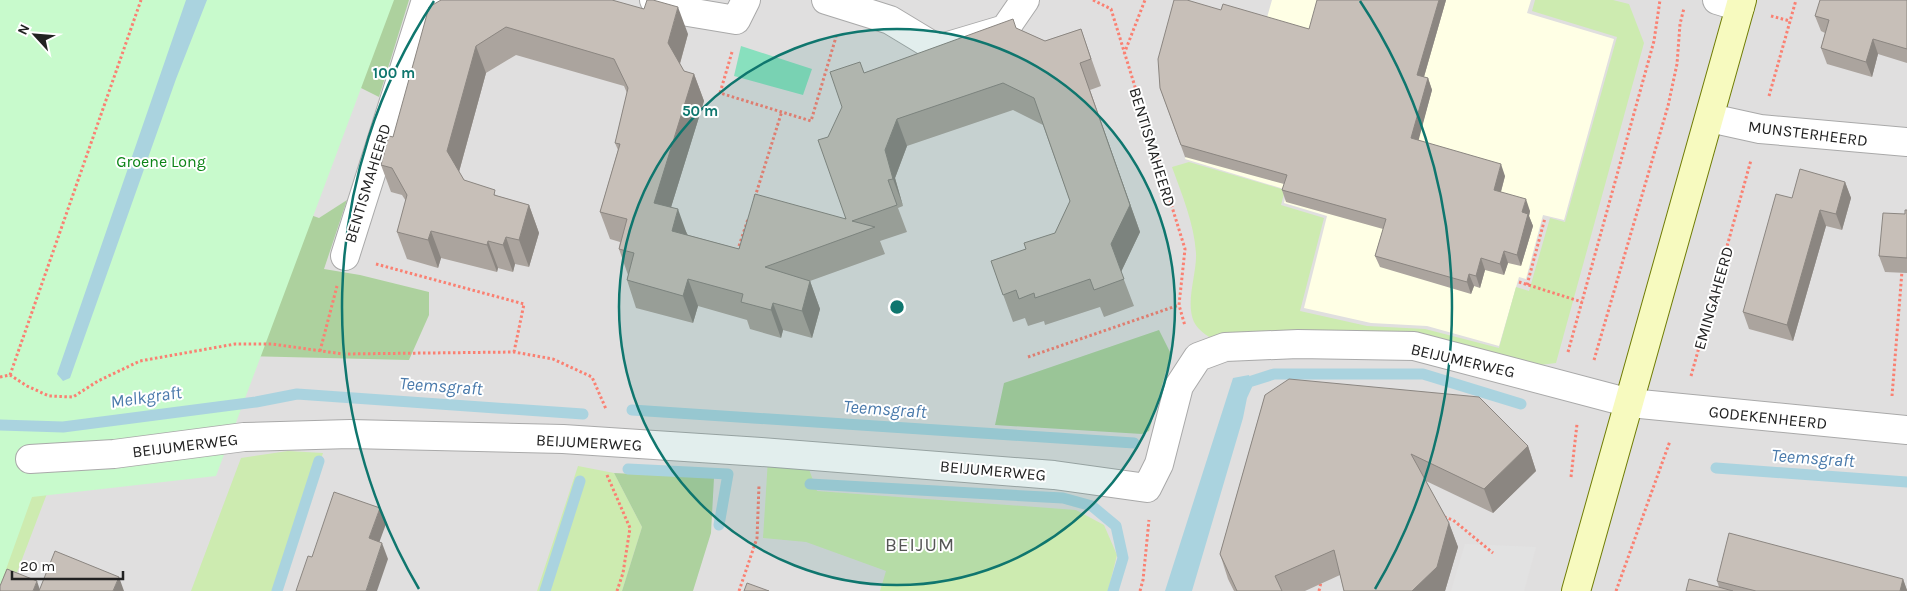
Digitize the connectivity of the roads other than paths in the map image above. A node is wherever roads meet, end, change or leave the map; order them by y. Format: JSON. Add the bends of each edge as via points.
{"nodes":[{"id":1,"x":426,"y":0,"type":"edge"},
{"id":2,"x":654,"y":0,"type":"edge"},
{"id":3,"x":1024,"y":0,"type":"edge"},
{"id":4,"x":1733,"y":2,"type":"edge"},
{"id":5,"x":836,"y":3,"type":"edge"},
{"id":6,"x":741,"y":10,"type":"edge"},
{"id":7,"x":1710,"y":118,"type":"junction"},
{"id":8,"x":1907,"y":142,"type":"edge"},
{"id":9,"x":345,"y":256,"type":"road end"},
{"id":10,"x":1630,"y":403,"type":"junction"},
{"id":11,"x":1898,"y":429,"type":"edge"},
{"id":12,"x":30,"y":459,"type":"dead end"},
{"id":13,"x":1576,"y":591,"type":"edge"}],
"edges":[{"from":1,"to":9,"type":"street","name":"BENTISMAHEERD"},
{"from":2,"to":6,"type":"street","via":[[688,12]]},
{"from":3,"to":5,"type":"street","via":[[1005,29],[938,49],[890,20]]},
{"from":4,"to":7,"type":"street"},
{"from":7,"to":8,"type":"street","name":"MUNSTERHEERD","via":[[1760,130]]},
{"from":7,"to":10,"type":"street"},
{"from":10,"to":11,"type":"street","name":"GODEKENHEERD"},
{"from":10,"to":12,"type":"street","name":"BEIJUMERWEG","via":[[1414,346],[1298,344],[1225,347],[1198,356],[1178,386],[1159,464],[1147,488],[1054,475],[761,452],[605,442],[350,434],[244,437],[114,454]]},
{"from":10,"to":13,"type":"street"}]}
